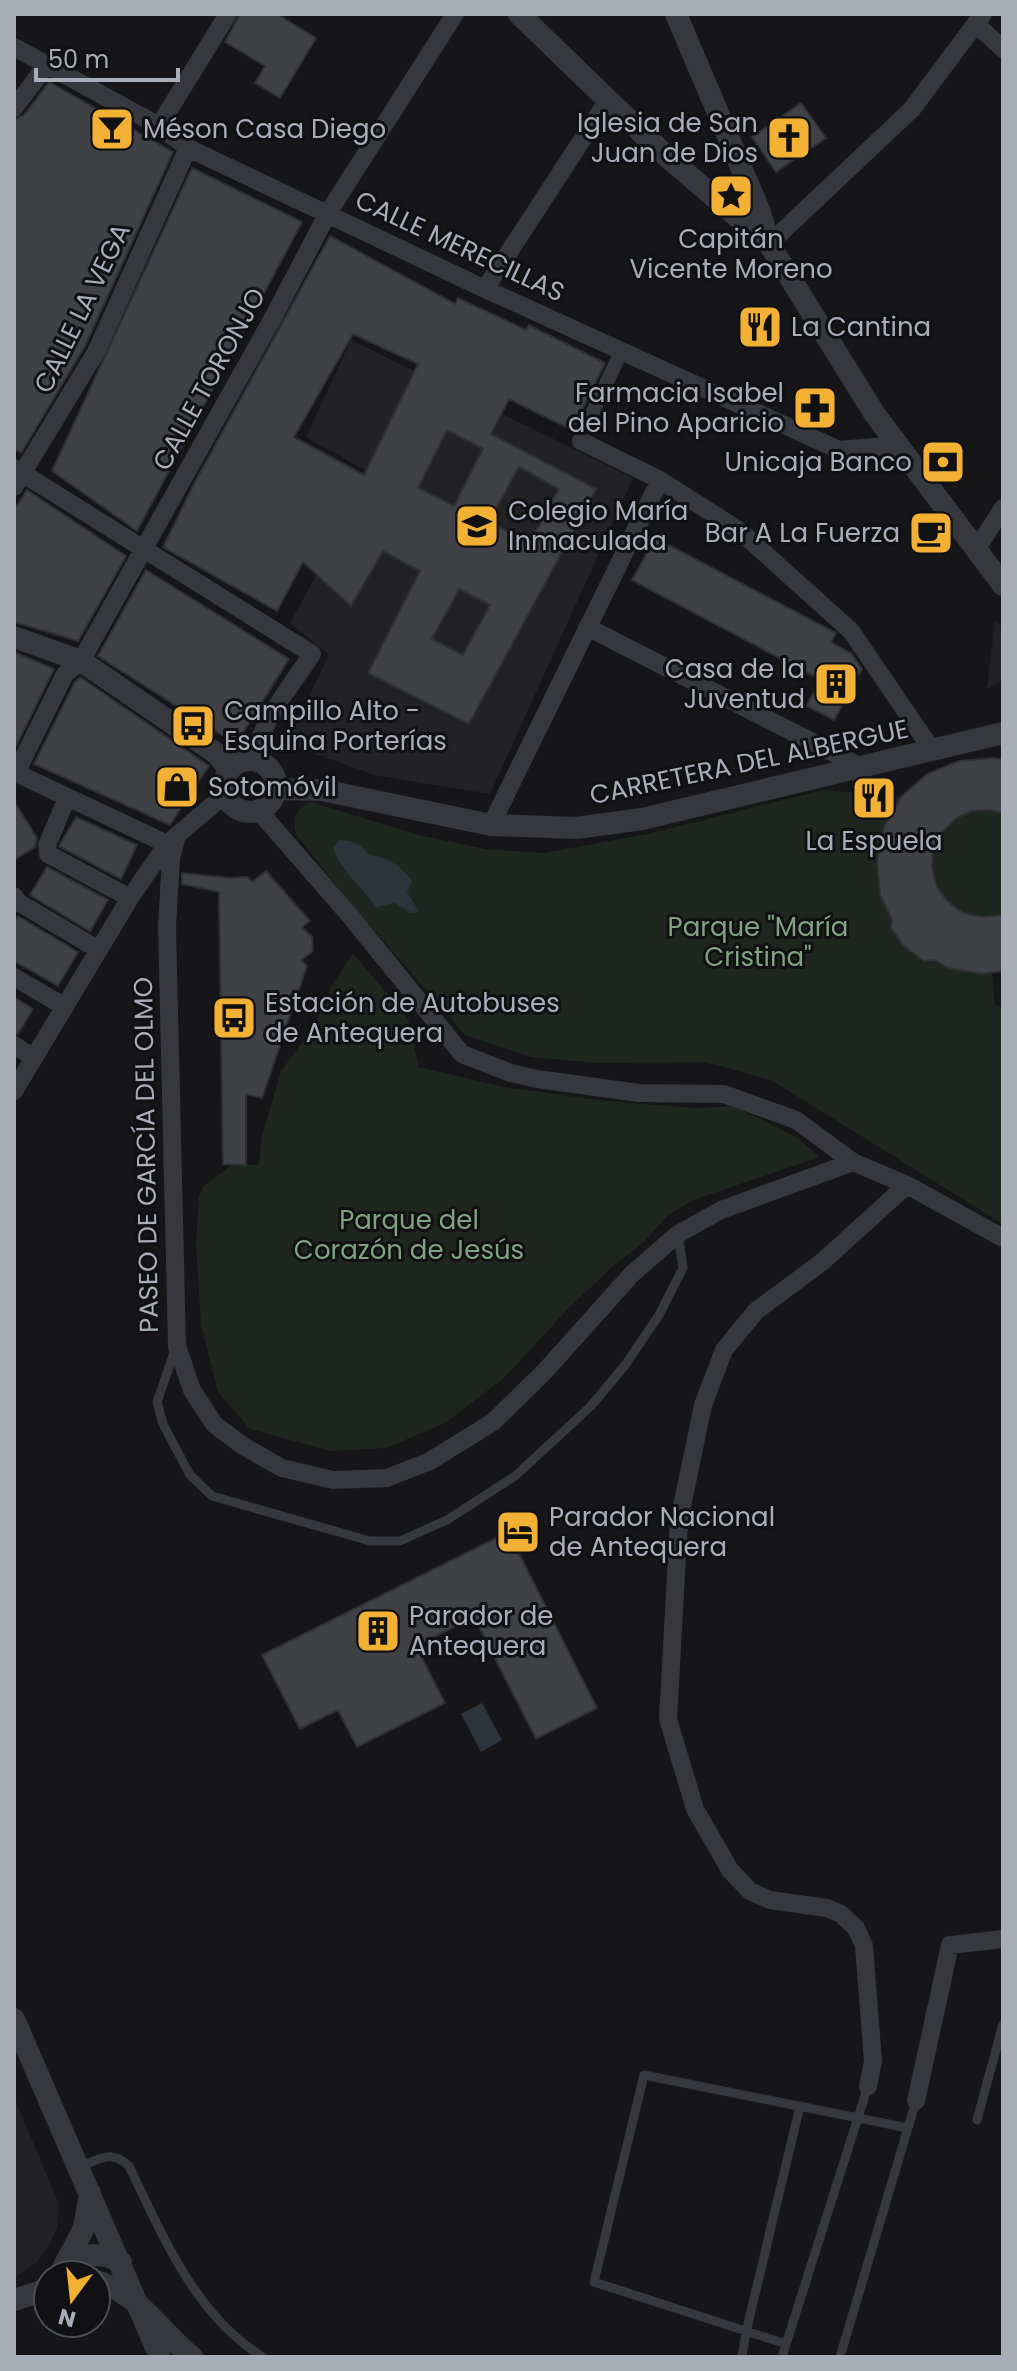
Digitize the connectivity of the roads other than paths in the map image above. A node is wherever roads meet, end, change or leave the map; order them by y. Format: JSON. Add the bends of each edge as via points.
{"nodes":[{"id":1,"x":228,"y":14,"type":"edge"},
{"id":2,"x":455,"y":14,"type":"edge"},
{"id":3,"x":519,"y":14,"type":"edge"},
{"id":4,"x":676,"y":14,"type":"edge"},
{"id":5,"x":980,"y":19,"type":"edge"},
{"id":6,"x":14,"y":47,"type":"edge"},
{"id":7,"x":1003,"y":49,"type":"edge"},
{"id":8,"x":46,"y":66,"type":"junction"},
{"id":9,"x":608,"y":100,"type":"junction"},
{"id":10,"x":14,"y":108,"type":"edge"},
{"id":11,"x":159,"y":126,"type":"junction"},
{"id":12,"x":188,"y":148,"type":"junction"},
{"id":13,"x":328,"y":213,"type":"junction"},
{"id":14,"x":769,"y":244,"type":"junction"},
{"id":15,"x":485,"y":289,"type":"junction"},
{"id":16,"x":622,"y":350,"type":"junction"},
{"id":17,"x":590,"y":418,"type":"dead end"},
{"id":18,"x":581,"y":441,"type":"dead end"},
{"id":19,"x":898,"y":445,"type":"junction"},
{"id":20,"x":17,"y":477,"type":"edge"},
{"id":21,"x":660,"y":480,"type":"junction"},
{"id":22,"x":1003,"y":508,"type":"edge"},
{"id":23,"x":144,"y":550,"type":"junction"},
{"id":24,"x":988,"y":558,"type":"edge"},
{"id":25,"x":1003,"y":585,"type":"edge"},
{"id":26,"x":587,"y":627,"type":"junction"},
{"id":27,"x":14,"y":637,"type":"edge"},
{"id":28,"x":81,"y":661,"type":"junction"},
{"id":29,"x":1003,"y":716,"type":"edge"},
{"id":30,"x":1003,"y":733,"type":"edge"},
{"id":31,"x":969,"y":742,"type":"junction"},
{"id":32,"x":1003,"y":742,"type":"edge"},
{"id":33,"x":932,"y":750,"type":"junction"},
{"id":34,"x":254,"y":760,"type":"junction"},
{"id":35,"x":861,"y":767,"type":"junction"},
{"id":36,"x":229,"y":769,"type":"junction"},
{"id":37,"x":15,"y":773,"type":"edge"},
{"id":38,"x":276,"y":789,"type":"junction"},
{"id":39,"x":67,"y":798,"type":"junction"},
{"id":40,"x":227,"y":800,"type":"junction"},
{"id":41,"x":259,"y":811,"type":"junction"},
{"id":42,"x":491,"y":825,"type":"junction"},
{"id":43,"x":172,"y":840,"type":"junction"},
{"id":44,"x":14,"y":896,"type":"edge"},
{"id":45,"x":130,"y":898,"type":"junction"},
{"id":46,"x":99,"y":950,"type":"junction"},
{"id":47,"x":14,"y":977,"type":"edge"},
{"id":48,"x":65,"y":1007,"type":"junction"},
{"id":49,"x":14,"y":1045,"type":"edge"},
{"id":50,"x":34,"y":1058,"type":"junction"},
{"id":51,"x":14,"y":1091,"type":"edge"},
{"id":52,"x":853,"y":1162,"type":"junction"},
{"id":53,"x":907,"y":1185,"type":"junction"},
{"id":54,"x":678,"y":1234,"type":"junction"},
{"id":55,"x":1003,"y":1238,"type":"edge"},
{"id":56,"x":177,"y":1346,"type":"junction"},
{"id":57,"x":1003,"y":1939,"type":"edge"},
{"id":58,"x":14,"y":2019,"type":"edge"},
{"id":59,"x":1003,"y":2024,"type":"edge"},
{"id":60,"x":868,"y":2086,"type":"joint"},
{"id":61,"x":916,"y":2101,"type":"joint"},
{"id":62,"x":800,"y":2106,"type":"junction"},
{"id":63,"x":858,"y":2118,"type":"junction"},
{"id":64,"x":977,"y":2120,"type":"dead end"},
{"id":65,"x":908,"y":2128,"type":"junction"},
{"id":66,"x":80,"y":2167,"type":"junction"},
{"id":67,"x":90,"y":2192,"type":"junction"},
{"id":68,"x":62,"y":2259,"type":"edge"},
{"id":69,"x":76,"y":2259,"type":"edge"},
{"id":70,"x":112,"y":2259,"type":"edge"},
{"id":71,"x":112,"y":2259,"type":"edge"},
{"id":72,"x":121,"y":2262,"type":"junction"},
{"id":73,"x":112,"y":2286,"type":"edge"},
{"id":74,"x":140,"y":2306,"type":"junction"},
{"id":75,"x":746,"y":2332,"type":"junction"},
{"id":76,"x":786,"y":2344,"type":"junction"},
{"id":77,"x":160,"y":2357,"type":"edge"},
{"id":78,"x":192,"y":2357,"type":"edge"},
{"id":79,"x":263,"y":2357,"type":"edge"},
{"id":80,"x":742,"y":2357,"type":"edge"},
{"id":81,"x":782,"y":2357,"type":"edge"},
{"id":82,"x":840,"y":2357,"type":"edge"}],
"edges":[{"from":1,"to":11,"type":"street"},
{"from":2,"to":13,"type":"street","name":"CALLE TORONJO"},
{"from":3,"to":9,"type":"street"},
{"from":4,"to":14,"type":"street"},
{"from":5,"to":7,"type":"street"},
{"from":5,"to":14,"type":"street","via":[[912,109]]},
{"from":6,"to":8,"type":"street","name":"CALLE MERECILLAS"},
{"from":8,"to":10,"type":"street"},
{"from":8,"to":11,"type":"street","name":"CALLE MERECILLAS"},
{"from":9,"to":14,"type":"street"},
{"from":9,"to":15,"type":"street"},
{"from":11,"to":12,"type":"street","name":"CALLE MERECILLAS"},
{"from":12,"to":13,"type":"street","name":"CALLE MERECILLAS"},
{"from":12,"to":20,"type":"street","name":"CALLE LA VEGA","via":[[96,352]]},
{"from":13,"to":15,"type":"street","name":"CALLE MERECILLAS"},
{"from":13,"to":23,"type":"street","name":"CALLE TORONJO"},
{"from":14,"to":19,"type":"street"},
{"from":15,"to":16,"type":"street","name":"CALLE MERECILLAS"},
{"from":16,"to":17,"type":"street"},
{"from":16,"to":19,"type":"street","name":"CALLE MERECILLAS","via":[[839,450]]},
{"from":18,"to":21,"type":"street"},
{"from":19,"to":24,"type":"street"},
{"from":20,"to":23,"type":"street"},
{"from":21,"to":26,"type":"street"},
{"from":21,"to":33,"type":"street","via":[[740,531],[851,631]]},
{"from":22,"to":24,"type":"street"},
{"from":23,"to":28,"type":"street","name":"CALLE TORONJO"},
{"from":23,"to":34,"type":"street","via":[[312,654],[267,721]]},
{"from":24,"to":25,"type":"street"},
{"from":26,"to":35,"type":"street"},
{"from":26,"to":42,"type":"street"},
{"from":27,"to":28,"type":"street"},
{"from":28,"to":36,"type":"street","via":[[217,754]]},
{"from":28,"to":37,"type":"street","name":"CALLE TORONJO","via":[[65,674]]},
{"from":29,"to":31,"type":"street","name":"CARRETERA DEL ALBERGUE"},
{"from":30,"to":31,"type":"street","name":"CARRETERA DEL ALBERGUE"},
{"from":31,"to":32,"type":"street","name":"CARRETERA DEL ALBERGUE"},
{"from":31,"to":33,"type":"street","name":"CARRETERA DEL ALBERGUE"},
{"from":33,"to":35,"type":"street","name":"CARRETERA DEL ALBERGUE"},
{"from":34,"to":36,"type":"street","via":[[238,761]]},
{"from":34,"to":38,"type":"street","via":[[271,771]]},
{"from":35,"to":42,"type":"street","name":"CARRETERA DEL ALBERGUE","via":[[642,819],[576,828]]},
{"from":36,"to":40,"type":"street","via":[[223,787]]},
{"from":37,"to":39,"type":"street"},
{"from":38,"to":41,"type":"street","via":[[268,807]]},
{"from":38,"to":42,"type":"street","name":"CARRETERA DEL ALBERGUE","via":[[322,790]]},
{"from":39,"to":43,"type":"street"},
{"from":39,"to":45,"type":"street","via":[[48,854]]},
{"from":40,"to":41,"type":"street","via":[[242,810]]},
{"from":40,"to":43,"type":"street","via":[[216,802]]},
{"from":41,"to":52,"type":"street","via":[[462,1054],[537,1079],[639,1093],[724,1094],[796,1120]]},
{"from":43,"to":45,"type":"street"},
{"from":43,"to":56,"type":"street","name":"PASEO DE GARCÍA DEL OLMO","via":[[167,926]]},
{"from":44,"to":46,"type":"street"},
{"from":45,"to":46,"type":"street"},
{"from":46,"to":48,"type":"street"},
{"from":47,"to":48,"type":"street"},
{"from":48,"to":50,"type":"street"},
{"from":49,"to":50,"type":"street"},
{"from":50,"to":51,"type":"street"},
{"from":52,"to":53,"type":"street"},
{"from":52,"to":54,"type":"street","name":"PASEO DE GARCÍA DEL OLMO","via":[[721,1210]]},
{"from":53,"to":55,"type":"street"},
{"from":53,"to":60,"type":"street","via":[[822,1262],[756,1311],[724,1350],[703,1405],[679,1521],[668,1719],[695,1809],[730,1870],[750,1891],[770,1900],[827,1908],[856,1928],[864,1946],[873,2061]]},
{"from":54,"to":56,"type":"street","name":"PASEO DE GARCÍA DEL OLMO","via":[[632,1274],[493,1422],[430,1461],[387,1478],[333,1480],[282,1468],[243,1446],[214,1424],[192,1390]]},
{"from":54,"to":56,"type":"lane","via":[[683,1268],[659,1315],[591,1406],[515,1476],[447,1520],[400,1541],[370,1541],[212,1496],[190,1475],[157,1402]]},
{"from":57,"to":61,"type":"street","via":[[950,1945]]},
{"from":58,"to":66,"type":"street"},
{"from":59,"to":64,"type":"lane"},
{"from":60,"to":63,"type":"lane"},
{"from":61,"to":65,"type":"lane"},
{"from":62,"to":63,"type":"lane"},
{"from":62,"to":75,"type":"lane"},
{"from":62,"to":75,"type":"lane","via":[[644,2075],[597,2269],[594,2282]]},
{"from":63,"to":65,"type":"lane"},
{"from":63,"to":76,"type":"lane"},
{"from":65,"to":82,"type":"lane"},
{"from":66,"to":67,"type":"street"},
{"from":66,"to":79,"type":"lane","via":[[110,2156],[129,2166],[173,2258],[210,2310]]},
{"from":67,"to":68,"type":"street","via":[[84,2228]]},
{"from":67,"to":72,"type":"street"},
{"from":69,"to":71,"type":"street","via":[[94,2253]]},
{"from":70,"to":72,"type":"street"},
{"from":72,"to":74,"type":"street"},
{"from":73,"to":74,"type":"street"},
{"from":74,"to":77,"type":"street"},
{"from":74,"to":78,"type":"street"},
{"from":75,"to":76,"type":"lane"},
{"from":75,"to":80,"type":"lane"},
{"from":76,"to":81,"type":"lane"}]}
